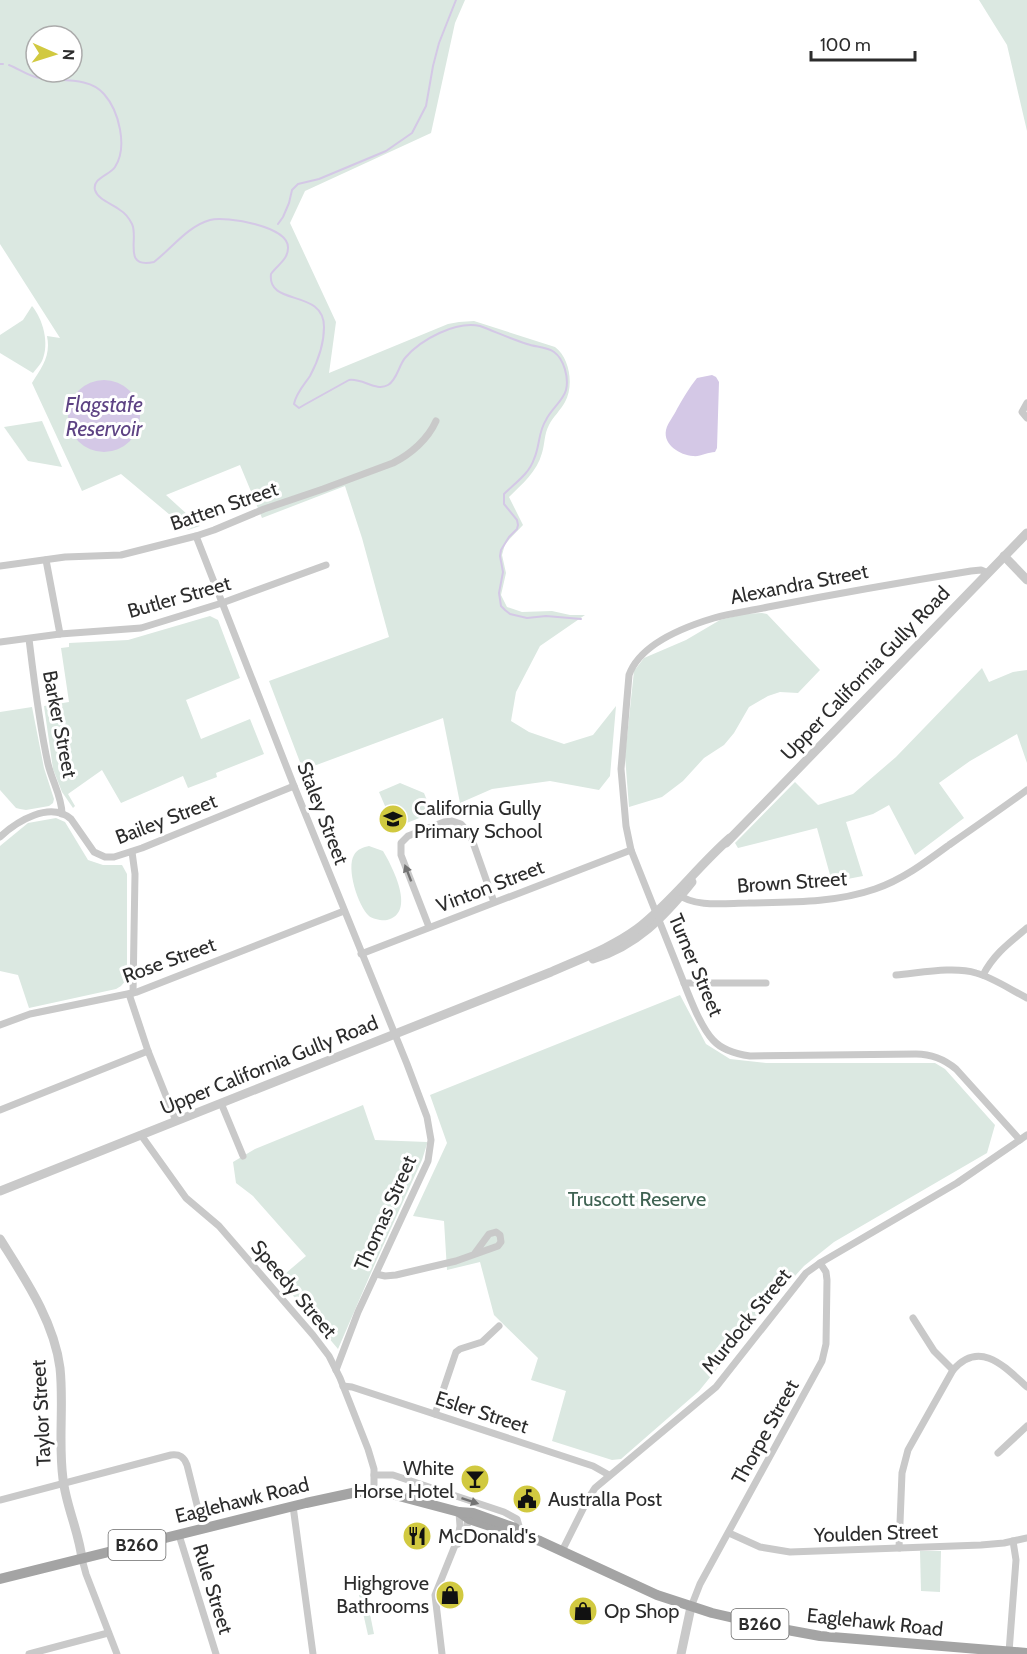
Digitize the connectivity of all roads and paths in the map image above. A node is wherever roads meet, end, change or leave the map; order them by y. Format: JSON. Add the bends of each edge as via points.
{"nodes":[{"id":1,"x":1027,"y":403,"type":"edge"},
{"id":2,"x":1027,"y":418,"type":"edge"},
{"id":3,"x":436,"y":421,"type":"dead end"},
{"id":4,"x":1027,"y":533,"type":"edge"},
{"id":5,"x":196,"y":536,"type":"junction"},
{"id":6,"x":1004,"y":556,"type":"junction"},
{"id":7,"x":46,"y":560,"type":"junction"},
{"id":8,"x":326,"y":565,"type":"dead end"},
{"id":9,"x":0,"y":566,"type":"edge"},
{"id":10,"x":988,"y":573,"type":"junction"},
{"id":11,"x":1027,"y":580,"type":"edge"},
{"id":12,"x":222,"y":603,"type":"junction"},
{"id":13,"x":60,"y":634,"type":"junction"},
{"id":14,"x":29,"y":639,"type":"junction"},
{"id":15,"x":0,"y":642,"type":"edge"},
{"id":16,"x":632,"y":668,"type":"joint"},
{"id":17,"x":294,"y":786,"type":"junction"},
{"id":18,"x":1027,"y":790,"type":"edge"},
{"id":19,"x":62,"y":814,"type":"junction"},
{"id":20,"x":0,"y":837,"type":"edge"},
{"id":21,"x":632,"y":850,"type":"junction"},
{"id":22,"x":132,"y":852,"type":"junction"},
{"id":23,"x":678,"y":894,"type":"junction"},
{"id":24,"x":494,"y":902,"type":"junction"},
{"id":25,"x":344,"y":911,"type":"junction"},
{"id":26,"x":657,"y":917,"type":"junction"},
{"id":27,"x":429,"y":927,"type":"junction"},
{"id":28,"x":1027,"y":928,"type":"edge"},
{"id":29,"x":361,"y":954,"type":"junction"},
{"id":30,"x":896,"y":975,"type":"dead end"},
{"id":31,"x":983,"y":975,"type":"junction"},
{"id":32,"x":684,"y":983,"type":"junction"},
{"id":33,"x":766,"y":983,"type":"dead end"},
{"id":34,"x":131,"y":994,"type":"junction"},
{"id":35,"x":1027,"y":998,"type":"edge"},
{"id":36,"x":0,"y":1025,"type":"edge"},
{"id":37,"x":394,"y":1034,"type":"junction"},
{"id":38,"x":148,"y":1051,"type":"junction"},
{"id":39,"x":221,"y":1103,"type":"junction"},
{"id":40,"x":0,"y":1110,"type":"edge"},
{"id":41,"x":176,"y":1121,"type":"junction"},
{"id":42,"x":141,"y":1135,"type":"junction"},
{"id":43,"x":1024,"y":1137,"type":"edge"},
{"id":44,"x":243,"y":1155,"type":"dead end"},
{"id":45,"x":0,"y":1191,"type":"edge"},
{"id":46,"x":0,"y":1239,"type":"edge"},
{"id":47,"x":475,"y":1253,"type":"dead end"},
{"id":48,"x":820,"y":1263,"type":"junction"},
{"id":49,"x":376,"y":1274,"type":"junction"},
{"id":50,"x":913,"y":1317,"type":"dead end"},
{"id":51,"x":499,"y":1326,"type":"dead end"},
{"id":52,"x":336,"y":1370,"type":"junction"},
{"id":53,"x":953,"y":1370,"type":"junction"},
{"id":54,"x":343,"y":1386,"type":"junction"},
{"id":55,"x":1027,"y":1387,"type":"edge"},
{"id":56,"x":435,"y":1414,"type":"junction"},
{"id":57,"x":1027,"y":1426,"type":"edge"},
{"id":58,"x":998,"y":1453,"type":"dead end"},
{"id":59,"x":374,"y":1475,"type":"junction"},
{"id":60,"x":609,"y":1475,"type":"junction"},
{"id":61,"x":63,"y":1484,"type":"junction"},
{"id":62,"x":374,"y":1491,"type":"junction"},
{"id":63,"x":0,"y":1500,"type":"edge"},
{"id":64,"x":294,"y":1506,"type":"junction"},
{"id":65,"x":465,"y":1515,"type":"junction"},
{"id":66,"x":203,"y":1529,"type":"junction"},
{"id":67,"x":729,"y":1533,"type":"junction"},
{"id":68,"x":522,"y":1534,"type":"junction"},
{"id":69,"x":179,"y":1535,"type":"junction"},
{"id":70,"x":1027,"y":1538,"type":"edge"},
{"id":71,"x":1013,"y":1541,"type":"junction"},
{"id":72,"x":899,"y":1548,"type":"junction"},
{"id":73,"x":453,"y":1551,"type":"junction"},
{"id":74,"x":562,"y":1551,"type":"junction"},
{"id":75,"x":82,"y":1559,"type":"junction"},
{"id":76,"x":0,"y":1579,"type":"edge"},
{"id":77,"x":692,"y":1607,"type":"junction"},
{"id":78,"x":108,"y":1633,"type":"junction"},
{"id":79,"x":1009,"y":1652,"type":"junction"},
{"id":80,"x":1027,"y":1653,"type":"edge"},
{"id":81,"x":28,"y":1654,"type":"edge"},
{"id":82,"x":117,"y":1654,"type":"edge"},
{"id":83,"x":216,"y":1654,"type":"edge"},
{"id":84,"x":313,"y":1654,"type":"edge"},
{"id":85,"x":442,"y":1654,"type":"edge"},
{"id":86,"x":681,"y":1654,"type":"edge"}],
"edges":[{"from":1,"to":2,"type":"street","via":[[1022,412]]},
{"from":3,"to":5,"type":"street","name":"Batten Street","via":[[432,431],[402,459]]},
{"from":4,"to":6,"type":"street","name":"Upper California Gully Road"},
{"from":5,"to":7,"type":"street","name":"Batten Street","via":[[121,555]]},
{"from":5,"to":12,"type":"street","name":"Staley Street"},
{"from":6,"to":10,"type":"street","name":"Upper California Gully Road"},
{"from":6,"to":11,"type":"street"},
{"from":7,"to":9,"type":"street","name":"Batten Street"},
{"from":7,"to":13,"type":"street"},
{"from":8,"to":12,"type":"street","name":"Butler Street"},
{"from":10,"to":16,"type":"street","name":"Alexandra Street","via":[[971,571],[726,615],[661,641],[642,654]]},
{"from":10,"to":23,"type":"street","name":"Upper California Gully Road"},
{"from":12,"to":13,"type":"street","name":"Butler Street","via":[[141,628]]},
{"from":12,"to":17,"type":"street","name":"Staley Street"},
{"from":13,"to":14,"type":"street","name":"Butler Street"},
{"from":14,"to":15,"type":"street","name":"Butler Street"},
{"from":14,"to":19,"type":"street","name":"Barker Street","via":[[48,766]]},
{"from":16,"to":21,"type":"street","name":"Turner Street","via":[[621,761],[626,826]]},
{"from":17,"to":22,"type":"street","name":"Bailey Street"},
{"from":17,"to":25,"type":"street","name":"Staley Street"},
{"from":18,"to":23,"type":"street","name":"Brown Street","via":[[912,871],[875,889],[782,902],[708,903]]},
{"from":19,"to":20,"type":"street","via":[[32,815]]},
{"from":19,"to":22,"type":"street","name":"Bailey Street","via":[[71,819],[90,848],[100,855],[111,858]]},
{"from":21,"to":24,"type":"street","name":"Vinton Street"},
{"from":21,"to":26,"type":"street","name":"Turner Street"},
{"from":22,"to":34,"type":"street","via":[[135,874]]},
{"from":23,"to":26,"type":"street","name":"Upper California Gully Road"},
{"from":24,"to":27,"type":"street","name":"Vinton Street"},
{"from":27,"to":24,"type":"street","one_way":true,"via":[[401,855],[401,843],[408,836],[448,821],[465,828]]},
{"from":25,"to":29,"type":"street","name":"Staley Street"},
{"from":25,"to":34,"type":"street","name":"Rose Street"},
{"from":26,"to":32,"type":"street","name":"Turner Street"},
{"from":26,"to":37,"type":"street","name":"Upper California Gully Road","via":[[635,940],[615,951]]},
{"from":27,"to":29,"type":"street","name":"Vinton Street"},
{"from":28,"to":31,"type":"street","via":[[996,954]]},
{"from":29,"to":37,"type":"street","name":"Staley Street"},
{"from":30,"to":31,"type":"street","via":[[960,970]]},
{"from":31,"to":35,"type":"street"},
{"from":32,"to":33,"type":"street"},
{"from":32,"to":43,"type":"street","name":"Turner Street","via":[[707,1032],[724,1048],[750,1056],[933,1056],[956,1069]]},
{"from":34,"to":36,"type":"street","name":"Rose Street","via":[[30,1014]]},
{"from":34,"to":38,"type":"street"},
{"from":37,"to":39,"type":"street","name":"Upper California Gully Road"},
{"from":37,"to":49,"type":"street","name":"Thomas Street","via":[[427,1117],[431,1146],[428,1161]]},
{"from":38,"to":40,"type":"street"},
{"from":38,"to":41,"type":"street"},
{"from":39,"to":41,"type":"street","name":"Upper California Gully Road"},
{"from":39,"to":44,"type":"street"},
{"from":41,"to":42,"type":"street","name":"Upper California Gully Road"},
{"from":42,"to":45,"type":"street","name":"Upper California Gully Road"},
{"from":42,"to":52,"type":"street","name":"Speedy Street","via":[[186,1198],[228,1236],[318,1341]]},
{"from":43,"to":48,"type":"street","name":"Murdock Street","via":[[957,1183]]},
{"from":46,"to":61,"type":"street","name":"Taylor Street","via":[[39,1305],[57,1353]]},
{"from":47,"to":49,"type":"street","via":[[403,1274]]},
{"from":48,"to":60,"type":"street","name":"Murdock Street","via":[[802,1276],[716,1387]]},
{"from":48,"to":67,"type":"street","name":"Thorpe Street","via":[[827,1280],[822,1361]]},
{"from":49,"to":52,"type":"street","name":"Thomas Street"},
{"from":50,"to":53,"type":"street","via":[[934,1351]]},
{"from":51,"to":56,"type":"street","via":[[482,1342],[456,1352]]},
{"from":52,"to":54,"type":"street","name":"Speedy Street"},
{"from":53,"to":55,"type":"street","via":[[969,1358],[987,1357],[1000,1362]]},
{"from":53,"to":72,"type":"street","via":[[904,1461]]},
{"from":54,"to":56,"type":"street","name":"Esler Street"},
{"from":54,"to":59,"type":"street","name":"Speedy Street","via":[[369,1449]]},
{"from":56,"to":60,"type":"street","name":"Esler Street","via":[[593,1466]]},
{"from":57,"to":58,"type":"street"},
{"from":59,"to":62,"type":"street","name":"Speedy Street"},
{"from":59,"to":68,"type":"street","name":"Eaglehawk Road","one_way":true,"via":[[393,1475],[504,1512],[517,1519]]},
{"from":60,"to":74,"type":"street","name":"Murdock Street","via":[[591,1493]]},
{"from":61,"to":63,"type":"street"},
{"from":61,"to":66,"type":"street","via":[[178,1455],[187,1465]]},
{"from":61,"to":75,"type":"street","name":"Taylor Street"},
{"from":62,"to":64,"type":"main road","name":"Eaglehawk Road","number":"B260"},
{"from":62,"to":65,"type":"main road","name":"Eaglehawk Road","number":"B260"},
{"from":64,"to":66,"type":"main road","name":"Eaglehawk Road","number":"B260"},
{"from":64,"to":84,"type":"street"},
{"from":65,"to":68,"type":"main road","name":"Eaglehawk Road","number":"B260"},
{"from":65,"to":73,"type":"street"},
{"from":65,"to":73,"type":"street","via":[[466,1531]]},
{"from":66,"to":69,"type":"main road","name":"Eaglehawk Road","number":"B260"},
{"from":67,"to":72,"type":"street","name":"Youlden Street","via":[[753,1545],[783,1551]]},
{"from":67,"to":77,"type":"street","name":"Thorpe Street","via":[[697,1589]]},
{"from":68,"to":74,"type":"main road","name":"Eaglehawk Road","number":"B260"},
{"from":69,"to":75,"type":"main road","name":"Eaglehawk Road","number":"B260"},
{"from":69,"to":83,"type":"street","name":"Rule Street"},
{"from":70,"to":71,"type":"street","name":"Youlden Street"},
{"from":71,"to":72,"type":"street","name":"Youlden Street"},
{"from":71,"to":79,"type":"street","via":[[1016,1560]]},
{"from":73,"to":85,"type":"street","via":[[435,1595]]},
{"from":74,"to":77,"type":"main road","name":"Eaglehawk Road","number":"B260","via":[[649,1592]]},
{"from":75,"to":76,"type":"main road","name":"Eaglehawk Road","number":"B260"},
{"from":75,"to":78,"type":"street"},
{"from":77,"to":79,"type":"main road","name":"Eaglehawk Road","number":"B260","via":[[814,1635]]},
{"from":77,"to":86,"type":"street"},
{"from":78,"to":81,"type":"street"},
{"from":78,"to":82,"type":"street"},
{"from":79,"to":80,"type":"main road","name":"Eaglehawk Road","number":"B260"}]}
